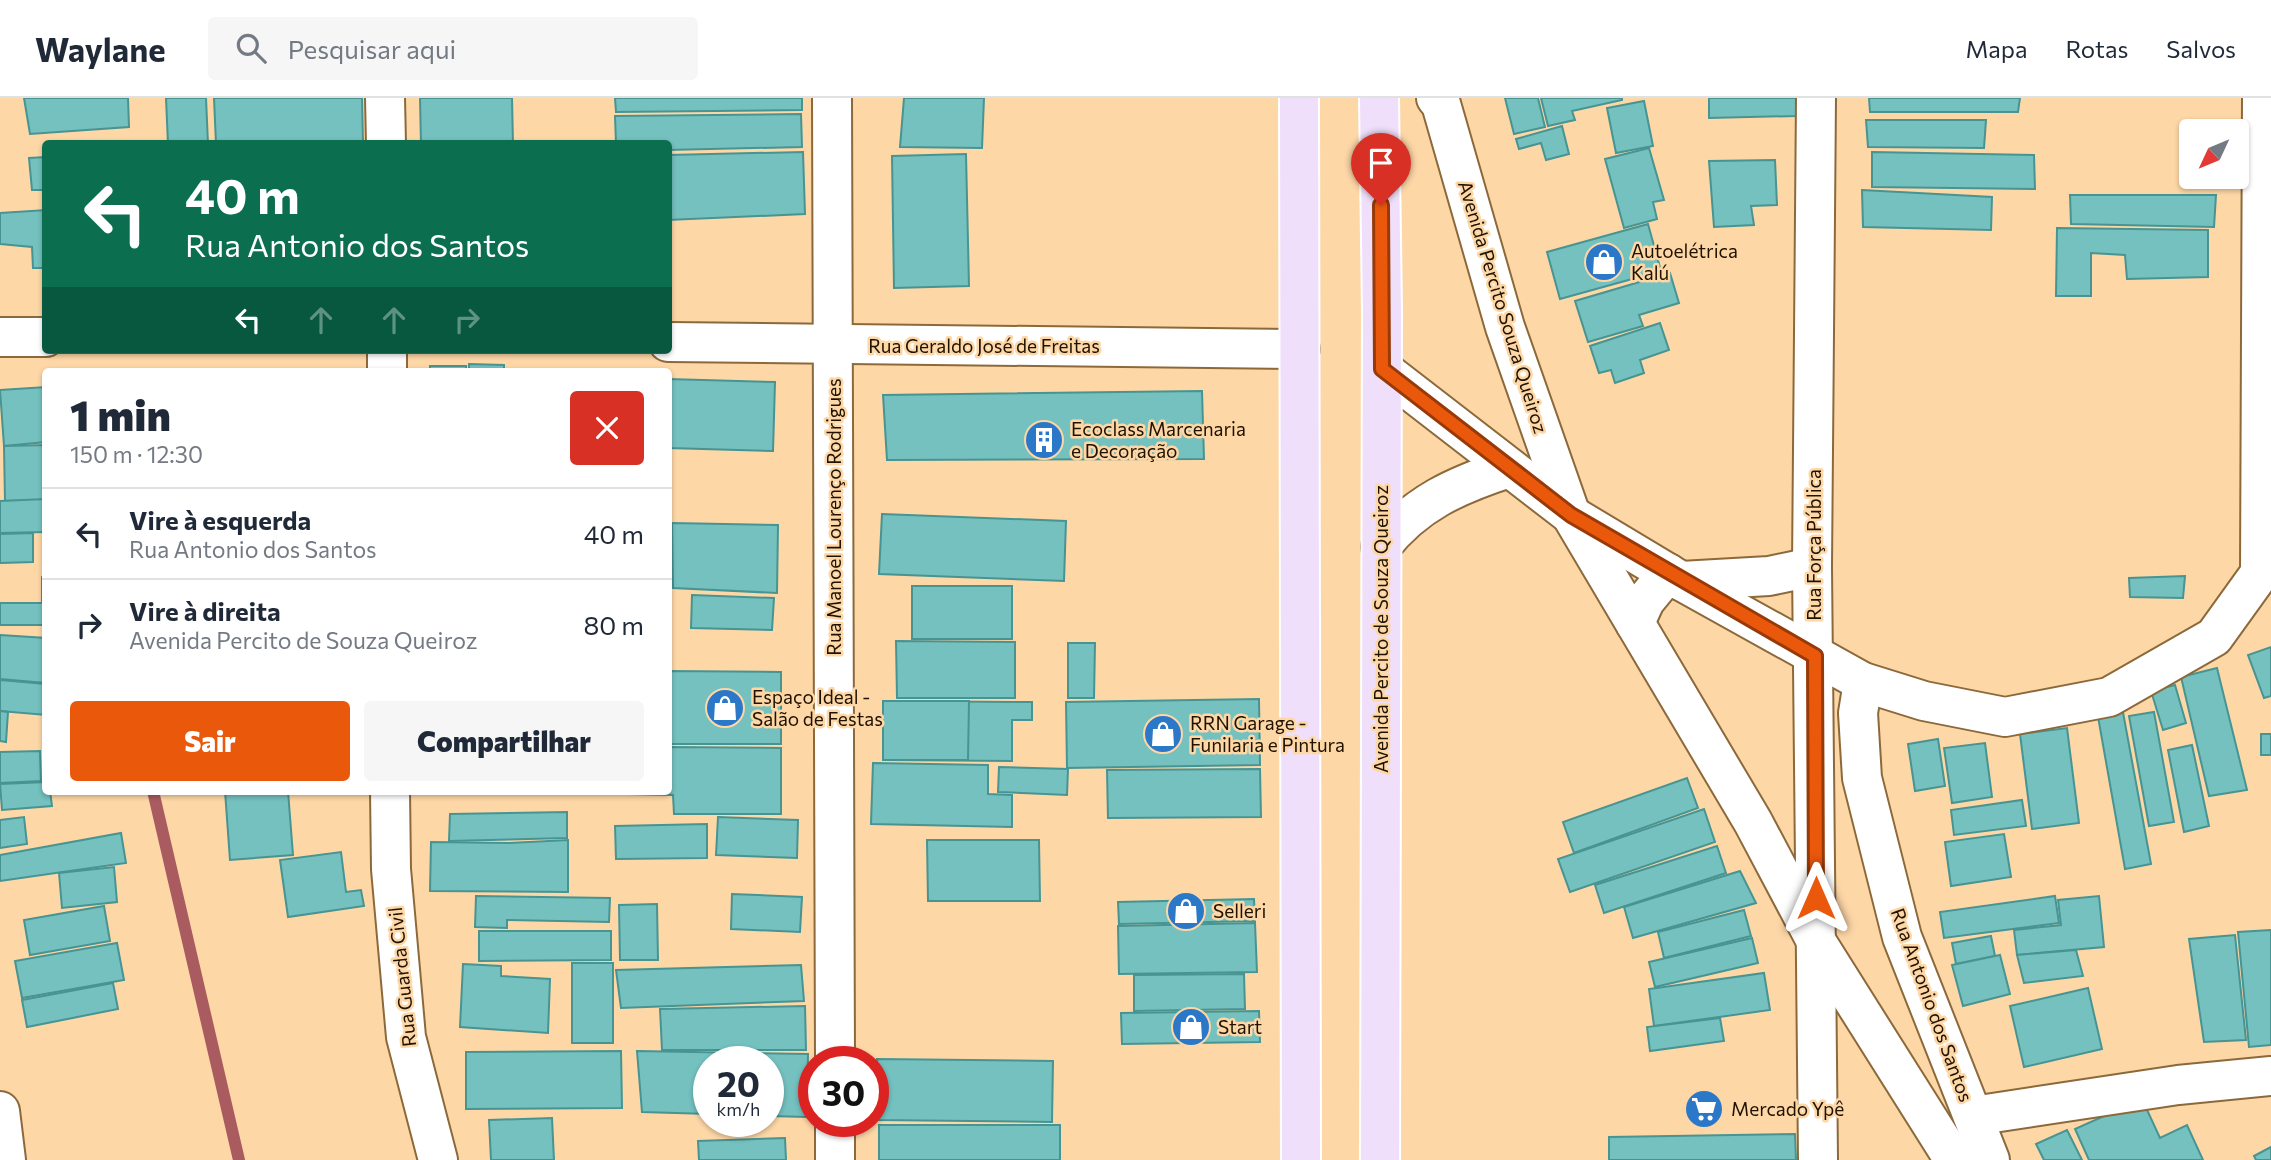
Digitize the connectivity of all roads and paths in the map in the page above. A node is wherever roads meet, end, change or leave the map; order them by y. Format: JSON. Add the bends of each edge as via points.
{"nodes":[{"id":1,"x":385,"y":98,"type":"edge"},
{"id":2,"x":832,"y":98,"type":"edge"},
{"id":3,"x":1299,"y":98,"type":"edge"},
{"id":4,"x":1379,"y":98,"type":"edge"},
{"id":5,"x":1436,"y":98,"type":"edge"},
{"id":6,"x":1816,"y":98,"type":"edge"},
{"id":7,"x":2262,"y":98,"type":"edge"},
{"id":8,"x":386,"y":140,"type":"edge"},
{"id":9,"x":0,"y":337,"type":"edge"},
{"id":10,"x":42,"y":337,"type":"edge"},
{"id":11,"x":672,"y":342,"type":"edge"},
{"id":12,"x":834,"y":345,"type":"junction"},
{"id":13,"x":1300,"y":349,"type":"junction"},
{"id":14,"x":1382,"y":369,"type":"junction"},
{"id":15,"x":1509,"y":468,"type":"junction"},
{"id":16,"x":1571,"y":515,"type":"junction"},
{"id":17,"x":1381,"y":547,"type":"junction"},
{"id":18,"x":1812,"y":567,"type":"junction"},
{"id":19,"x":1674,"y":577,"type":"junction"},
{"id":20,"x":1634,"y":623,"type":"junction"},
{"id":21,"x":1815,"y":656,"type":"junction"},
{"id":22,"x":1863,"y":682,"type":"junction"},
{"id":23,"x":390,"y":795,"type":"edge"},
{"id":24,"x":1816,"y":942,"type":"junction"},
{"id":25,"x":835,"y":1046,"type":"edge"},
{"id":26,"x":2271,"y":1076,"type":"edge"},
{"id":27,"x":0,"y":1111,"type":"edge"},
{"id":28,"x":1973,"y":1116,"type":"junction"},
{"id":29,"x":835,"y":1137,"type":"edge"},
{"id":30,"x":6,"y":1160,"type":"edge"},
{"id":31,"x":438,"y":1160,"type":"edge"},
{"id":32,"x":835,"y":1160,"type":"edge"},
{"id":33,"x":1301,"y":1160,"type":"edge"},
{"id":34,"x":1380,"y":1160,"type":"edge"},
{"id":35,"x":1818,"y":1160,"type":"edge"},
{"id":36,"x":1954,"y":1160,"type":"edge"},
{"id":37,"x":1990,"y":1160,"type":"edge"}],
"edges":[{"from":1,"to":8,"type":"street"},
{"from":2,"to":12,"type":"street","name":"Rua Manoel Lourenço Rodrigues"},
{"from":3,"to":13,"type":"main road"},
{"from":4,"to":14,"type":"main road","name":"Avenida Percito de Souza Queiroz"},
{"from":5,"to":16,"type":"street","name":"Avenida Percito Souza Queiroz","via":[[1505,327]]},
{"from":6,"to":18,"type":"street","name":"Rua Força Pública"},
{"from":7,"to":22,"type":"street","via":[[2260,573],[2214,637],[2109,696],[2005,717],[1924,701]]},
{"from":9,"to":10,"type":"street"},
{"from":11,"to":12,"type":"street","name":"Rua Geraldo José de Freitas"},
{"from":12,"to":13,"type":"street","name":"Rua Geraldo José de Freitas"},
{"from":12,"to":25,"type":"street","name":"Rua Manoel Lourenço Rodrigues"},
{"from":13,"to":33,"type":"main road"},
{"from":14,"to":15,"type":"street"},
{"from":14,"to":17,"type":"main road","name":"Avenida Percito de Souza Queiroz"},
{"from":15,"to":16,"type":"street"},
{"from":15,"to":17,"type":"street","via":[[1443,494],[1415,511]]},
{"from":16,"to":19,"type":"street"},
{"from":16,"to":20,"type":"street"},
{"from":17,"to":34,"type":"main road","name":"Avenida Percito de Souza Queiroz"},
{"from":18,"to":19,"type":"street","via":[[1769,576]]},
{"from":18,"to":21,"type":"street","name":"Rua Força Pública"},
{"from":19,"to":20,"type":"street","via":[[1645,601]]},
{"from":19,"to":21,"type":"street"},
{"from":20,"to":24,"type":"street","via":[[1752,822]]},
{"from":21,"to":22,"type":"street"},
{"from":21,"to":24,"type":"street","name":"Rua Força Pública"},
{"from":22,"to":28,"type":"street","name":"Rua Antonio dos Santos","via":[[1858,713],[1862,778],[1902,937]]},
{"from":23,"to":31,"type":"street","name":"Rua Guarda Civil","via":[[391,869],[406,1037]]},
{"from":24,"to":35,"type":"street","name":"Rua Força Pública"},
{"from":24,"to":36,"type":"street"},
{"from":26,"to":28,"type":"street","name":"Rua Antonio dos Santos"},
{"from":27,"to":30,"type":"street"},
{"from":28,"to":37,"type":"street"},
{"from":29,"to":32,"type":"street"}]}
